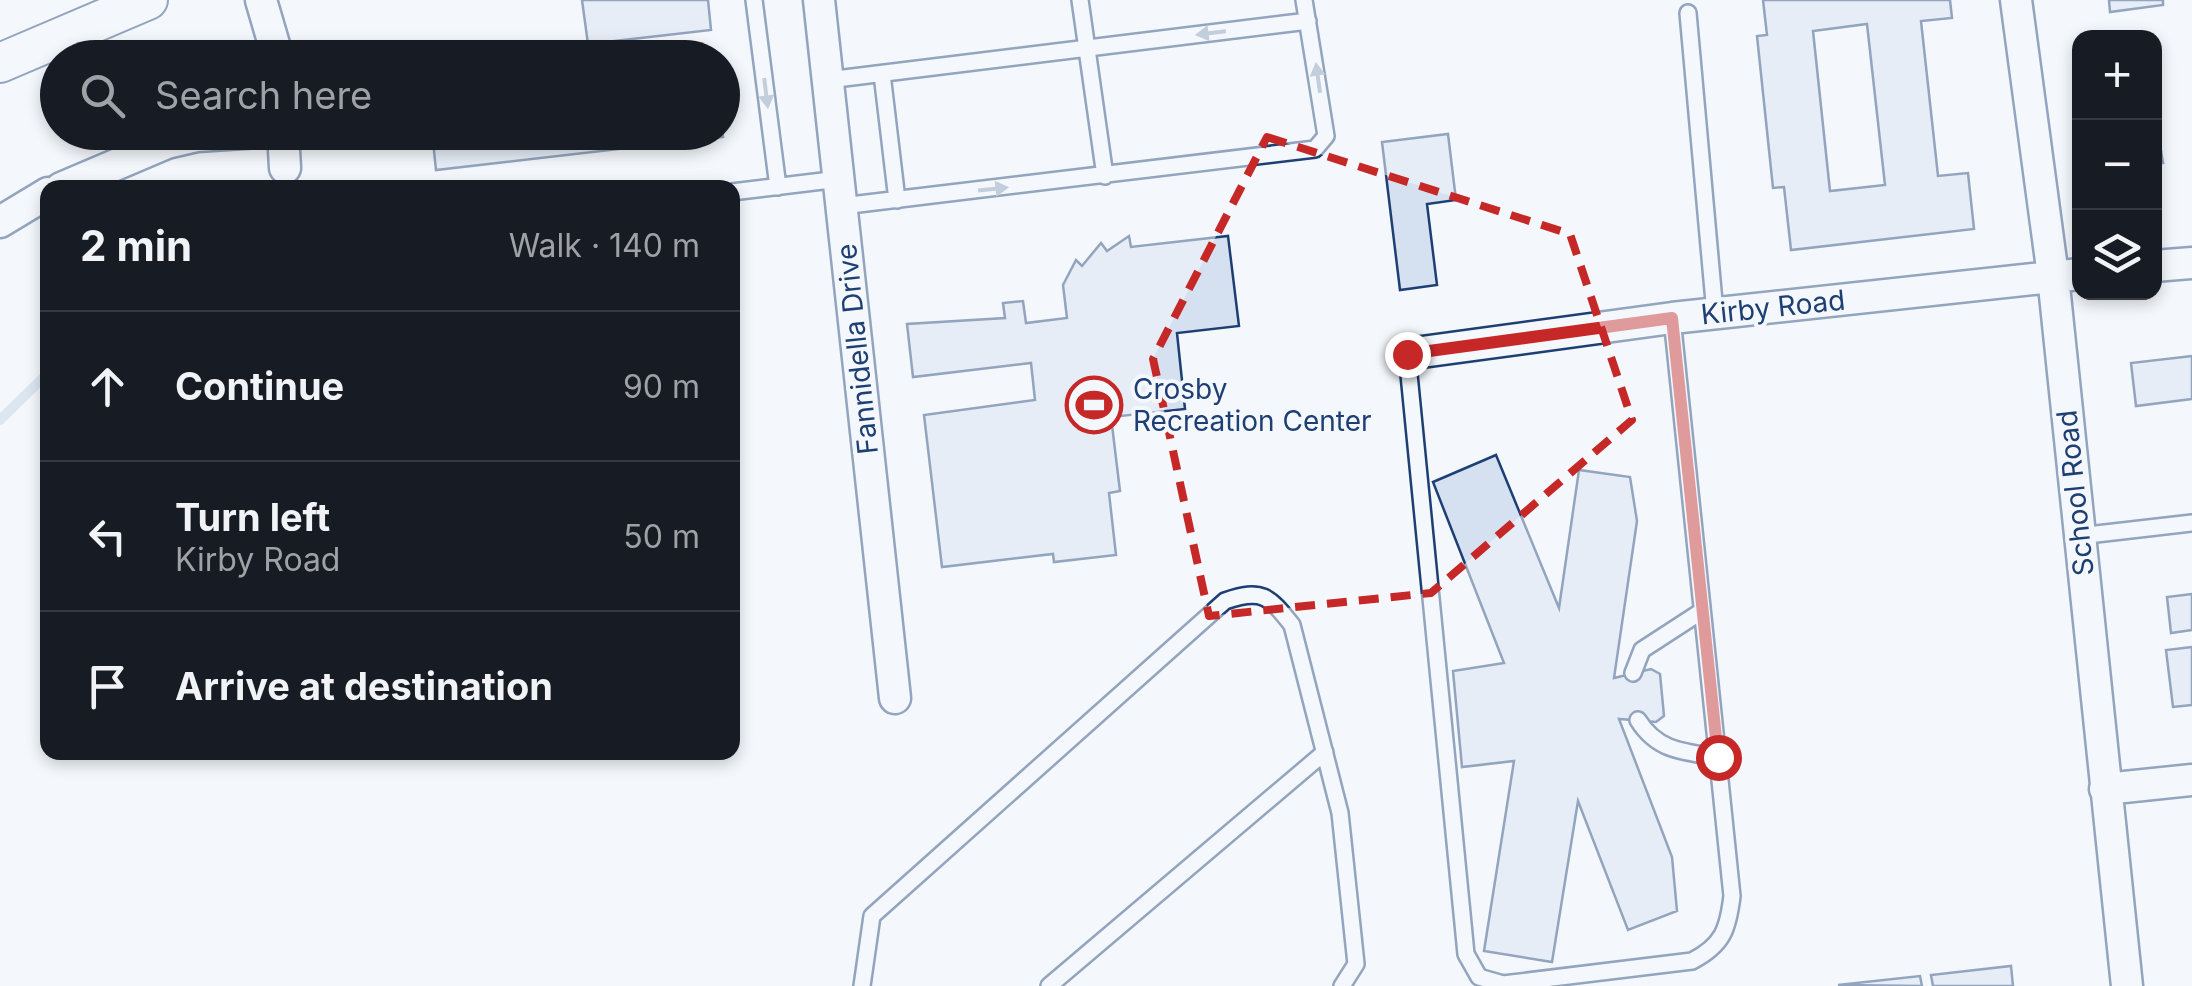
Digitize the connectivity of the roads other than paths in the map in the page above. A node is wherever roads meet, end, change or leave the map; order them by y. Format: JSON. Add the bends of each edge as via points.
{"nodes":[{"id":1,"x":148,"y":0,"type":"edge"},
{"id":2,"x":260,"y":0,"type":"edge"},
{"id":3,"x":754,"y":0,"type":"edge"},
{"id":4,"x":819,"y":0,"type":"edge"},
{"id":5,"x":1080,"y":0,"type":"edge"},
{"id":6,"x":1304,"y":0,"type":"edge"},
{"id":7,"x":2016,"y":0,"type":"edge"},
{"id":8,"x":1688,"y":13,"type":"dead end"},
{"id":9,"x":1308,"y":21,"type":"junction"},
{"id":10,"x":54,"y":40,"type":"edge"},
{"id":11,"x":272,"y":40,"type":"edge"},
{"id":12,"x":40,"y":46,"type":"edge"},
{"id":13,"x":1087,"y":48,"type":"junction"},
{"id":14,"x":0,"y":63,"type":"edge"},
{"id":15,"x":882,"y":74,"type":"junction"},
{"id":16,"x":828,"y":80,"type":"junction"},
{"id":17,"x":151,"y":150,"type":"edge"},
{"id":18,"x":284,"y":150,"type":"edge"},
{"id":19,"x":285,"y":168,"type":"dead end"},
{"id":20,"x":1105,"y":176,"type":"junction"},
{"id":21,"x":80,"y":180,"type":"edge"},
{"id":22,"x":778,"y":187,"type":"junction"},
{"id":23,"x":740,"y":191,"type":"edge"},
{"id":24,"x":840,"y":193,"type":"junction"},
{"id":25,"x":40,"y":198,"type":"edge"},
{"id":26,"x":896,"y":200,"type":"junction"},
{"id":27,"x":0,"y":222,"type":"edge"},
{"id":28,"x":2192,"y":263,"type":"edge"},
{"id":29,"x":2162,"y":265,"type":"edge"},
{"id":30,"x":2066,"y":275,"type":"edge"},
{"id":31,"x":1715,"y":314,"type":"junction"},
{"id":32,"x":1672,"y":318,"type":"junction"},
{"id":33,"x":1407,"y":354,"type":"joint"},
{"id":34,"x":2192,"y":523,"type":"edge"},
{"id":35,"x":2079,"y":536,"type":"junction"},
{"id":36,"x":1702,"y":611,"type":"junction"},
{"id":37,"x":1633,"y":673,"type":"dead end"},
{"id":38,"x":896,"y":698,"type":"dead end"},
{"id":39,"x":1638,"y":720,"type":"dead end"},
{"id":40,"x":1325,"y":752,"type":"junction"},
{"id":41,"x":1718,"y":757,"type":"junction"},
{"id":42,"x":2192,"y":780,"type":"edge"},
{"id":43,"x":2105,"y":789,"type":"junction"},
{"id":44,"x":862,"y":986,"type":"edge"},
{"id":45,"x":1049,"y":986,"type":"edge"},
{"id":46,"x":1342,"y":986,"type":"edge"},
{"id":47,"x":2127,"y":986,"type":"edge"}],
"edges":[{"from":1,"to":10,"type":"street"},
{"from":2,"to":11,"type":"street"},
{"from":3,"to":22,"type":"lane","one_way":true},
{"from":4,"to":16,"type":"street","name":"Fannidella Drive"},
{"from":5,"to":13,"type":"lane"},
{"from":6,"to":9,"type":"lane"},
{"from":7,"to":30,"type":"street","name":"School Road"},
{"from":8,"to":31,"type":"lane"},
{"from":9,"to":13,"type":"lane","one_way":true},
{"from":20,"to":9,"type":"lane","one_way":true,"via":[[1316,149],[1326,136]]},
{"from":12,"to":14,"type":"street"},
{"from":13,"to":15,"type":"lane"},
{"from":13,"to":20,"type":"lane"},
{"from":15,"to":16,"type":"lane"},
{"from":15,"to":26,"type":"lane"},
{"from":16,"to":24,"type":"street","name":"Fannidella Drive"},
{"from":17,"to":21,"type":"street"},
{"from":18,"to":19,"type":"street"},
{"from":26,"to":20,"type":"lane","one_way":true},
{"from":22,"to":23,"type":"lane"},
{"from":22,"to":24,"type":"lane"},
{"from":24,"to":26,"type":"lane"},
{"from":24,"to":38,"type":"street","name":"Fannidella Drive"},
{"from":25,"to":27,"type":"street"},
{"from":28,"to":29,"type":"street"},
{"from":30,"to":31,"type":"street","name":"Kirby Road"},
{"from":30,"to":35,"type":"street","name":"School Road"},
{"from":31,"to":32,"type":"street","name":"Kirby Road"},
{"from":32,"to":33,"type":"street","name":"Kirby Road"},
{"from":32,"to":36,"type":"lane"},
{"from":33,"to":41,"type":"lane","via":[[1461,916],[1466,954],[1479,978],[1503,984],[1654,966],[1692,961],[1716,948],[1728,928],[1732,896]]},
{"from":34,"to":35,"type":"lane"},
{"from":35,"to":43,"type":"street","name":"School Road"},
{"from":36,"to":37,"type":"lane","via":[[1642,650]]},
{"from":36,"to":41,"type":"lane"},
{"from":39,"to":41,"type":"lane","via":[[1649,738],[1668,749]]},
{"from":40,"to":44,"type":"lane","via":[[1292,625],[1273,600],[1250,592],[1225,601],[872,916]]},
{"from":40,"to":45,"type":"lane"},
{"from":40,"to":46,"type":"lane","via":[[1340,813],[1356,964]]},
{"from":42,"to":43,"type":"street"},
{"from":43,"to":47,"type":"street","name":"School Road"}]}
